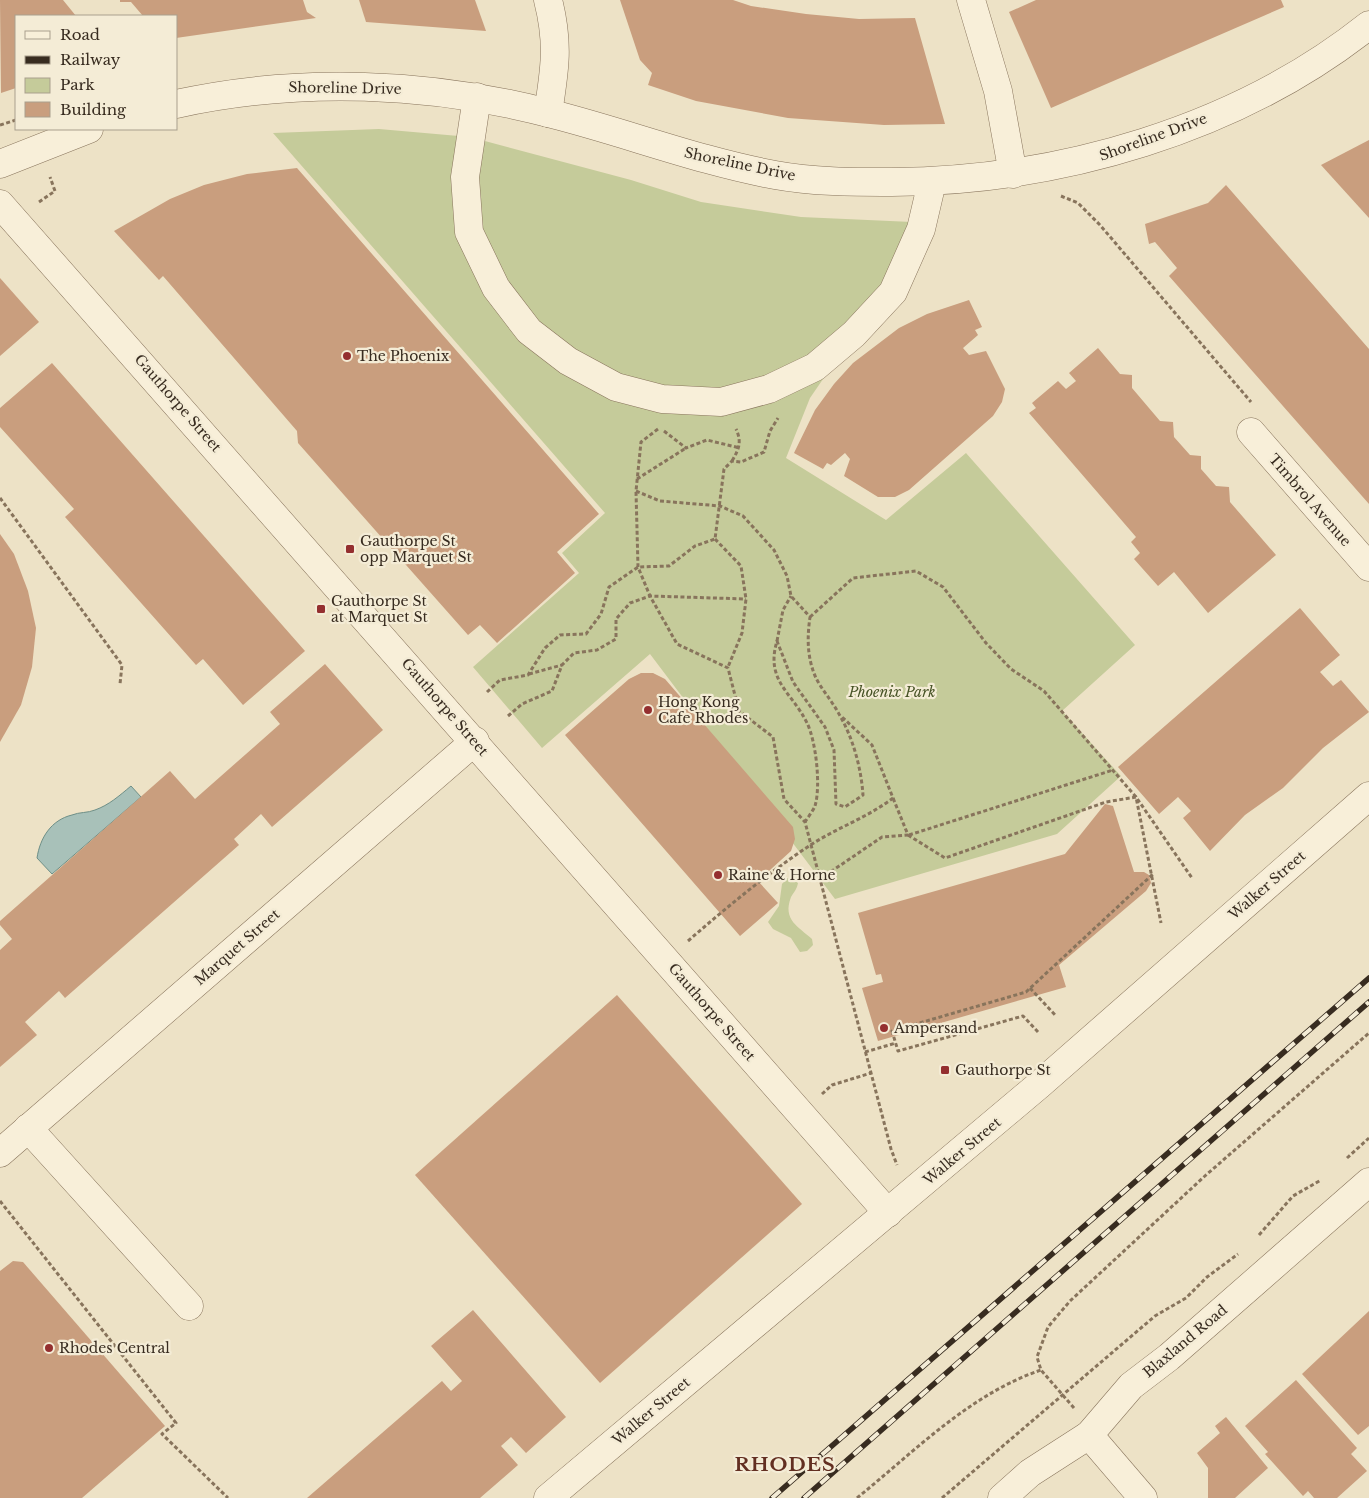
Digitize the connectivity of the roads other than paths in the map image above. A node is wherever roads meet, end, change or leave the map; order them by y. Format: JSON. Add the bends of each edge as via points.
{"nodes":[{"id":1,"x":548,"y":0,"type":"edge"},
{"id":2,"x":971,"y":0,"type":"edge"},
{"id":3,"x":1369,"y":25,"type":"edge"},
{"id":4,"x":477,"y":98,"type":"junction"},
{"id":5,"x":178,"y":104,"type":"edge"},
{"id":6,"x":548,"y":112,"type":"junction"},
{"id":7,"x":87,"y":130,"type":"edge"},
{"id":8,"x":0,"y":164,"type":"edge"},
{"id":9,"x":1013,"y":174,"type":"junction"},
{"id":10,"x":932,"y":182,"type":"junction"},
{"id":11,"x":0,"y":204,"type":"edge"},
{"id":12,"x":1251,"y":432,"type":"road end"},
{"id":13,"x":1369,"y":567,"type":"edge"},
{"id":14,"x":475,"y":741,"type":"junction"},
{"id":15,"x":1369,"y":796,"type":"edge"},
{"id":16,"x":28,"y":1128,"type":"junction"},
{"id":17,"x":0,"y":1153,"type":"edge"},
{"id":18,"x":1369,"y":1182,"type":"edge"},
{"id":19,"x":888,"y":1213,"type":"junction"},
{"id":20,"x":189,"y":1306,"type":"dead end"},
{"id":21,"x":1089,"y":1435,"type":"junction"},
{"id":22,"x":548,"y":1498,"type":"edge"},
{"id":23,"x":1002,"y":1498,"type":"edge"},
{"id":24,"x":1143,"y":1498,"type":"edge"}],
"edges":[{"from":1,"to":6,"type":"street","via":[[554,25],[556,60]]},
{"from":2,"to":9,"type":"street","via":[[998,91]]},
{"from":3,"to":9,"type":"street","name":"Shoreline Drive","via":[[1294,76],[1203,120],[1094,159]]},
{"from":4,"to":5,"type":"street","name":"Shoreline Drive","via":[[415,89],[280,88],[221,94]]},
{"from":4,"to":6,"type":"street","name":"Shoreline Drive"},
{"from":4,"to":10,"type":"street","via":[[465,177],[469,232],[496,288],[529,331],[568,361],[616,387],[662,399],[721,402],[769,389],[815,367],[854,334],[894,292],[921,229]]},
{"from":6,"to":10,"type":"street","name":"Shoreline Drive","via":[[654,145],[775,175],[845,182]]},
{"from":7,"to":8,"type":"street"},
{"from":9,"to":10,"type":"street","name":"Shoreline Drive"},
{"from":11,"to":14,"type":"street","name":"Gauthorpe Street"},
{"from":12,"to":13,"type":"street","name":"Timbrol Avenue"},
{"from":14,"to":16,"type":"street","name":"Marquet Street"},
{"from":14,"to":19,"type":"street","name":"Gauthorpe Street"},
{"from":15,"to":19,"type":"street","name":"Walker Street"},
{"from":16,"to":17,"type":"street","name":"Marquet Street"},
{"from":16,"to":20,"type":"street"},
{"from":18,"to":21,"type":"street","name":"Blaxland Road","via":[[1169,1357],[1131,1386]]},
{"from":19,"to":22,"type":"street","name":"Walker Street"},
{"from":21,"to":23,"type":"street","name":"Blaxland Road","via":[[1030,1473]]},
{"from":21,"to":24,"type":"street"}]}
